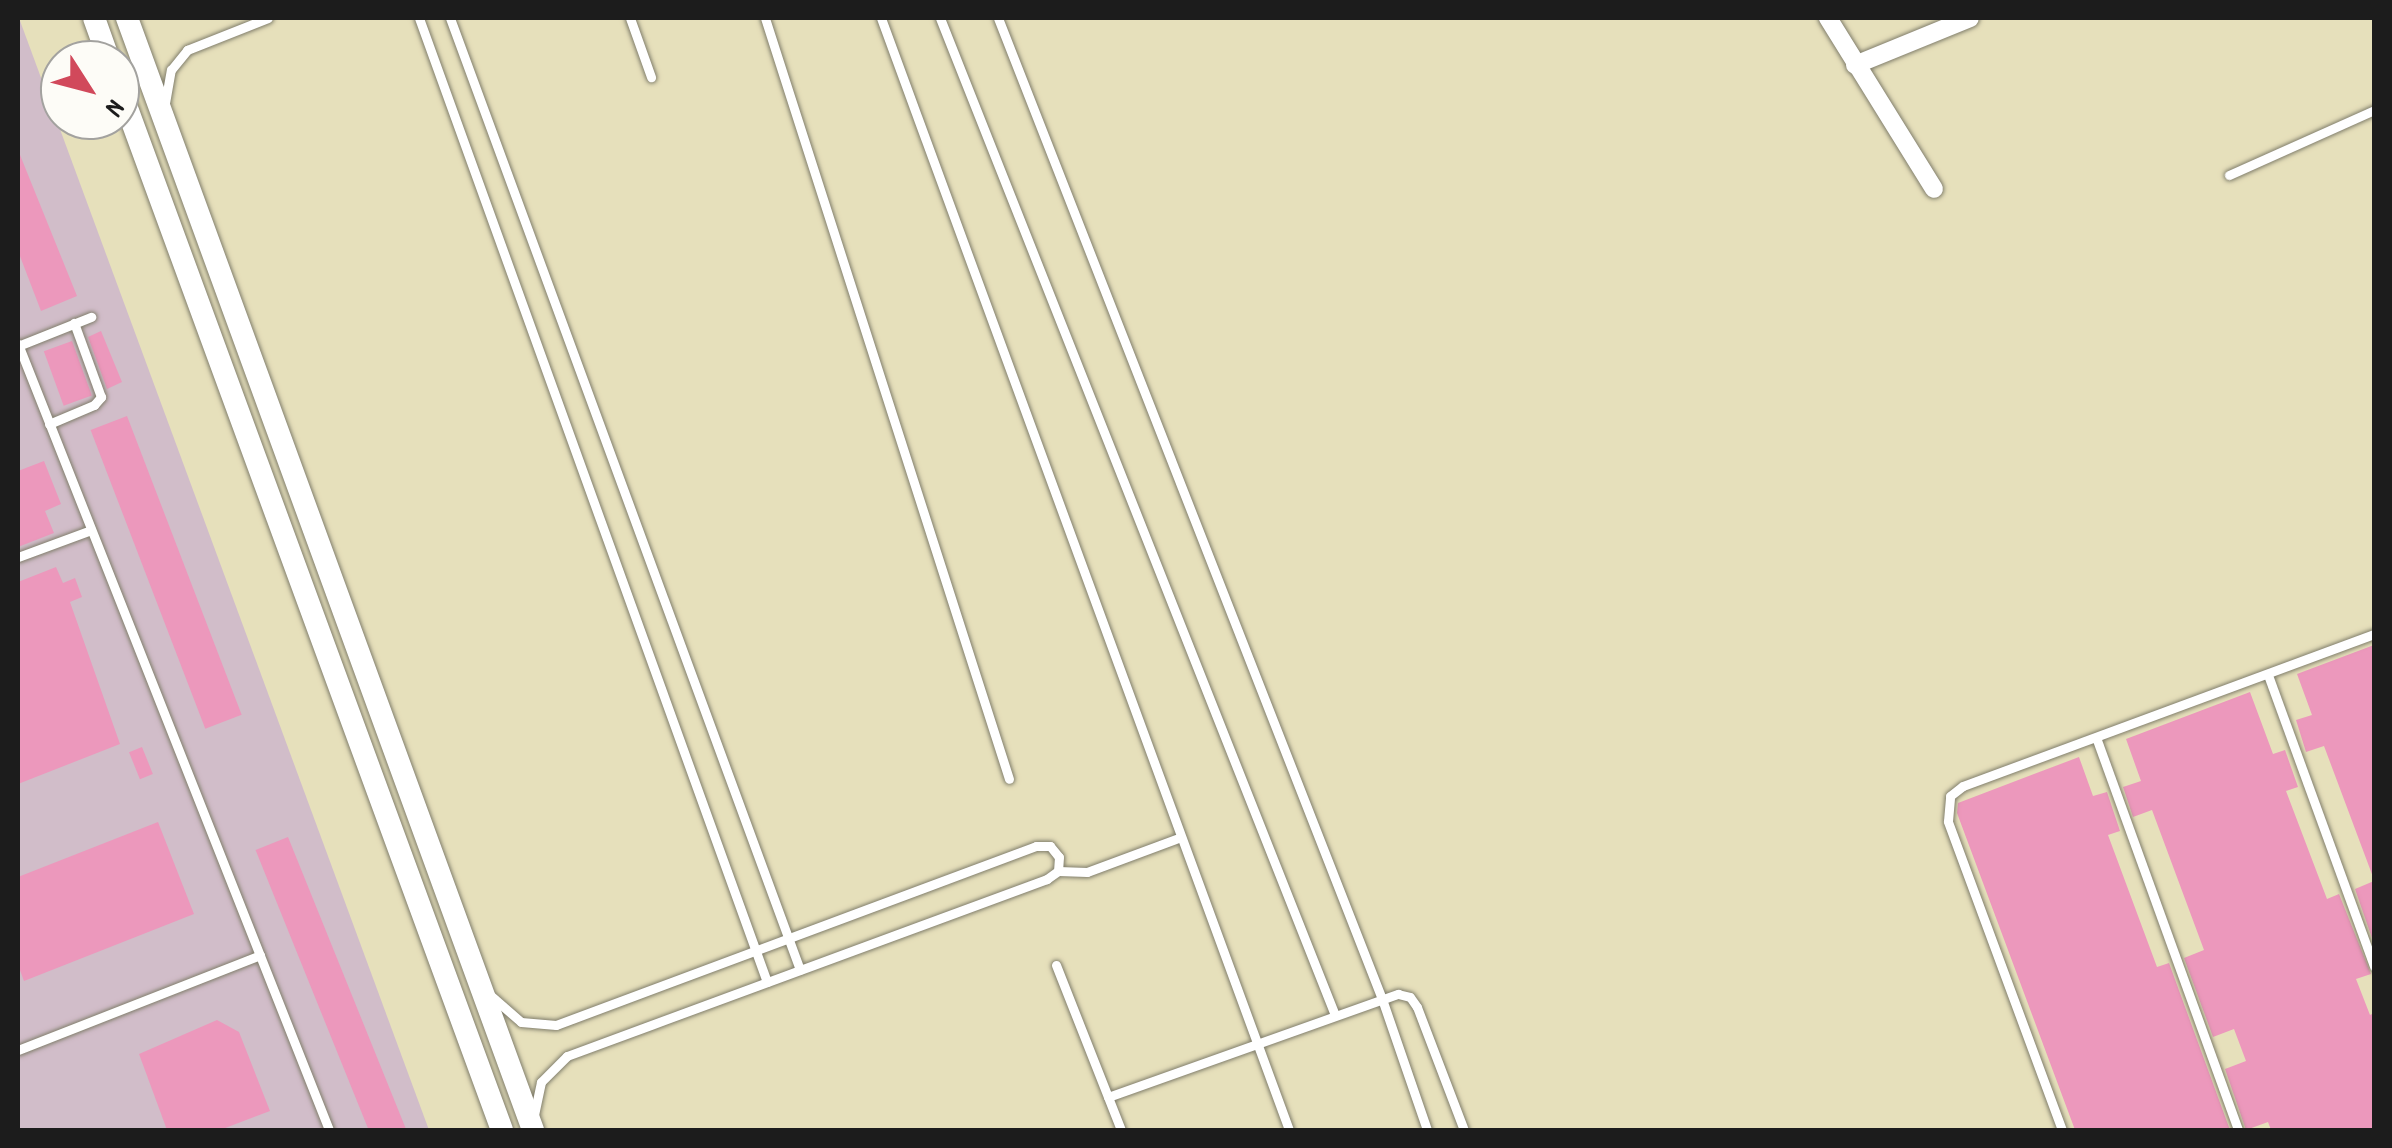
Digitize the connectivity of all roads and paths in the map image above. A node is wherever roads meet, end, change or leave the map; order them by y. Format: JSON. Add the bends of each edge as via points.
{"nodes":[{"id":1,"x":127,"y":18,"type":"edge"},
{"id":2,"x":268,"y":18,"type":"edge"},
{"id":3,"x":419,"y":18,"type":"edge"},
{"id":4,"x":450,"y":18,"type":"edge"},
{"id":5,"x":630,"y":18,"type":"edge"},
{"id":6,"x":765,"y":18,"type":"edge"},
{"id":7,"x":881,"y":18,"type":"edge"},
{"id":8,"x":940,"y":18,"type":"edge"},
{"id":9,"x":998,"y":18,"type":"edge"},
{"id":10,"x":1828,"y":18,"type":"edge"},
{"id":11,"x":1970,"y":18,"type":"edge"},
{"id":12,"x":1855,"y":65,"type":"junction"},
{"id":13,"x":650,"y":77,"type":"dead end"},
{"id":14,"x":2374,"y":110,"type":"edge"},
{"id":15,"x":163,"y":116,"type":"junction"},
{"id":16,"x":139,"y":140,"type":"edge"},
{"id":17,"x":2229,"y":175,"type":"dead end"},
{"id":18,"x":1934,"y":189,"type":"dead end"},
{"id":19,"x":91,"y":317,"type":"dead end"},
{"id":20,"x":74,"y":324,"type":"junction"},
{"id":21,"x":18,"y":345,"type":"edge"},
{"id":22,"x":49,"y":424,"type":"junction"},
{"id":23,"x":92,"y":530,"type":"junction"},
{"id":24,"x":18,"y":557,"type":"edge"},
{"id":25,"x":2374,"y":634,"type":"edge"},
{"id":26,"x":2268,"y":675,"type":"junction"},
{"id":27,"x":2097,"y":740,"type":"junction"},
{"id":28,"x":1009,"y":779,"type":"dead end"},
{"id":29,"x":1182,"y":837,"type":"junction"},
{"id":30,"x":1058,"y":871,"type":"junction"},
{"id":31,"x":788,"y":939,"type":"junction"},
{"id":32,"x":756,"y":951,"type":"junction"},
{"id":33,"x":260,"y":955,"type":"junction"},
{"id":34,"x":1056,"y":965,"type":"dead end"},
{"id":35,"x":2374,"y":966,"type":"edge"},
{"id":36,"x":800,"y":970,"type":"junction"},
{"id":37,"x":767,"y":982,"type":"junction"},
{"id":38,"x":484,"y":990,"type":"junction"},
{"id":39,"x":1382,"y":998,"type":"junction"},
{"id":40,"x":1336,"y":1016,"type":"junction"},
{"id":41,"x":1257,"y":1044,"type":"junction"},
{"id":42,"x":18,"y":1050,"type":"edge"},
{"id":43,"x":519,"y":1087,"type":"junction"},
{"id":44,"x":489,"y":1096,"type":"junction"},
{"id":45,"x":1108,"y":1097,"type":"junction"},
{"id":46,"x":2240,"y":1128,"type":"edge"},
{"id":47,"x":533,"y":1129,"type":"edge"},
{"id":48,"x":329,"y":1130,"type":"edge"},
{"id":49,"x":502,"y":1130,"type":"edge"},
{"id":50,"x":1121,"y":1130,"type":"edge"},
{"id":51,"x":1289,"y":1130,"type":"edge"},
{"id":52,"x":1427,"y":1130,"type":"edge"},
{"id":53,"x":1464,"y":1130,"type":"edge"},
{"id":54,"x":2062,"y":1130,"type":"edge"}],
"edges":[{"from":1,"to":15,"type":"street"},
{"from":2,"to":15,"type":"lane","via":[[186,50],[171,70]]},
{"from":3,"to":32,"type":"lane"},
{"from":4,"to":31,"type":"lane"},
{"from":5,"to":13,"type":"lane"},
{"from":6,"to":28,"type":"lane"},
{"from":7,"to":29,"type":"lane"},
{"from":8,"to":40,"type":"lane"},
{"from":9,"to":39,"type":"lane"},
{"from":10,"to":12,"type":"street"},
{"from":11,"to":12,"type":"street"},
{"from":12,"to":18,"type":"street"},
{"from":14,"to":17,"type":"lane"},
{"from":15,"to":38,"type":"street"},
{"from":16,"to":44,"type":"street"},
{"from":19,"to":20,"type":"lane"},
{"from":20,"to":21,"type":"lane"},
{"from":20,"to":22,"type":"lane","via":[[101,396]]},
{"from":21,"to":22,"type":"lane"},
{"from":22,"to":23,"type":"lane"},
{"from":23,"to":24,"type":"lane"},
{"from":23,"to":33,"type":"lane"},
{"from":25,"to":26,"type":"lane"},
{"from":26,"to":27,"type":"lane"},
{"from":26,"to":35,"type":"lane"},
{"from":27,"to":46,"type":"lane"},
{"from":27,"to":54,"type":"lane","via":[[1963,786],[1946,804]]},
{"from":29,"to":30,"type":"lane","via":[[1088,872]]},
{"from":29,"to":41,"type":"lane"},
{"from":30,"to":31,"type":"lane","via":[[1056,851],[1036,846]]},
{"from":30,"to":36,"type":"lane"},
{"from":31,"to":32,"type":"lane"},
{"from":31,"to":36,"type":"lane"},
{"from":32,"to":37,"type":"lane"},
{"from":32,"to":38,"type":"lane","via":[[544,1027],[521,1022]]},
{"from":33,"to":42,"type":"lane"},
{"from":33,"to":48,"type":"lane"},
{"from":34,"to":45,"type":"lane"},
{"from":36,"to":37,"type":"lane"},
{"from":37,"to":47,"type":"lane","via":[[556,1062],[541,1082]]},
{"from":38,"to":43,"type":"street"},
{"from":39,"to":40,"type":"lane"},
{"from":39,"to":52,"type":"lane"},
{"from":39,"to":53,"type":"lane","via":[[1398,994],[1414,1002]]},
{"from":40,"to":41,"type":"lane"},
{"from":41,"to":45,"type":"lane"},
{"from":41,"to":51,"type":"lane"},
{"from":43,"to":44,"type":"street","via":[[499,1081]]},
{"from":43,"to":47,"type":"street"},
{"from":44,"to":49,"type":"street"},
{"from":45,"to":50,"type":"lane"}]}
